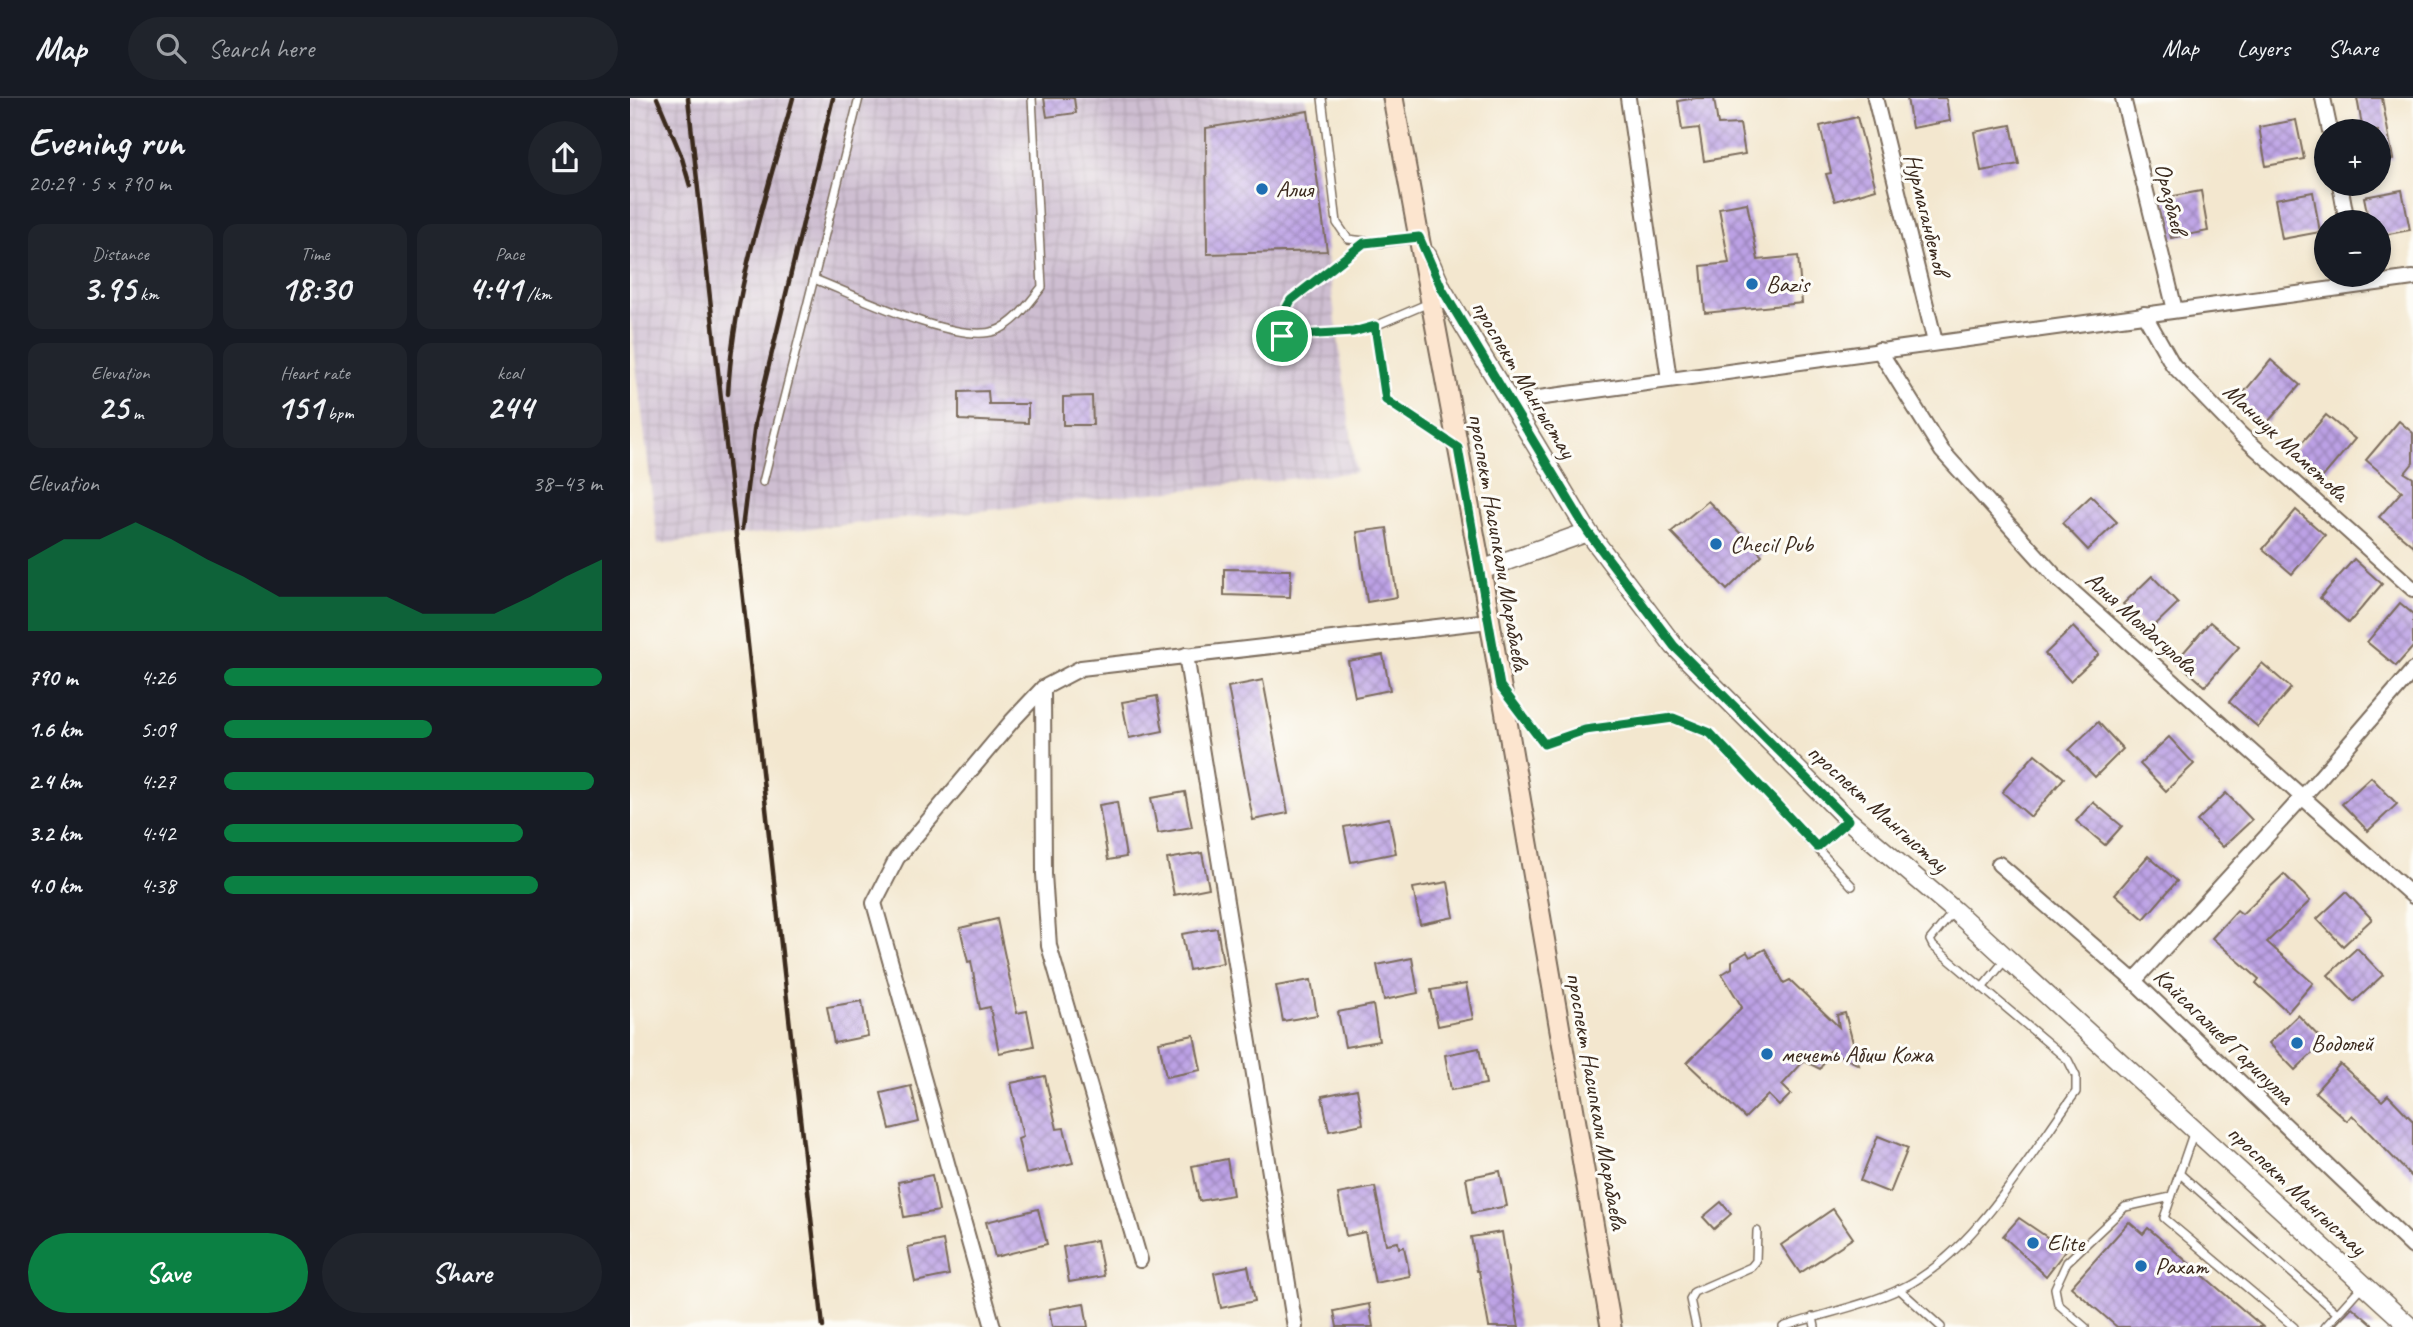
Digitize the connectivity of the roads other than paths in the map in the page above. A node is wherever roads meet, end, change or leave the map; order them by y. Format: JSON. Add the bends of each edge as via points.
{"nodes":[{"id":1,"x":859,"y":98,"type":"edge"},
{"id":2,"x":1031,"y":98,"type":"edge"},
{"id":3,"x":1322,"y":98,"type":"edge"},
{"id":4,"x":1394,"y":98,"type":"edge"},
{"id":5,"x":1628,"y":98,"type":"edge"},
{"id":6,"x":1875,"y":98,"type":"edge"},
{"id":7,"x":2123,"y":98,"type":"edge"},
{"id":8,"x":2323,"y":98,"type":"edge"},
{"id":9,"x":2327,"y":119,"type":"edge"},
{"id":10,"x":1419,"y":237,"type":"junction"},
{"id":11,"x":1364,"y":243,"type":"junction"},
{"id":12,"x":2413,"y":278,"type":"edge"},
{"id":13,"x":814,"y":279,"type":"junction"},
{"id":14,"x":2391,"y":279,"type":"edge"},
{"id":15,"x":2316,"y":287,"type":"edge"},
{"id":16,"x":1430,"y":303,"type":"junction"},
{"id":17,"x":2175,"y":310,"type":"junction"},
{"id":18,"x":2144,"y":314,"type":"junction"},
{"id":19,"x":1375,"y":326,"type":"junction"},
{"id":20,"x":1935,"y":342,"type":"junction"},
{"id":21,"x":1879,"y":350,"type":"junction"},
{"id":22,"x":1669,"y":379,"type":"junction"},
{"id":23,"x":1509,"y":402,"type":"junction"},
{"id":24,"x":1458,"y":448,"type":"junction"},
{"id":25,"x":763,"y":482,"type":"dead end"},
{"id":26,"x":1588,"y":532,"type":"junction"},
{"id":27,"x":1481,"y":570,"type":"junction"},
{"id":28,"x":2413,"y":589,"type":"edge"},
{"id":29,"x":1489,"y":621,"type":"junction"},
{"id":30,"x":1186,"y":655,"type":"junction"},
{"id":31,"x":2413,"y":670,"type":"edge"},
{"id":32,"x":1500,"y":686,"type":"junction"},
{"id":33,"x":1043,"y":688,"type":"junction"},
{"id":34,"x":2303,"y":796,"type":"junction"},
{"id":35,"x":1848,"y":820,"type":"junction"},
{"id":36,"x":1817,"y":847,"type":"junction"},
{"id":37,"x":1999,"y":864,"type":"dead end"},
{"id":38,"x":1852,"y":886,"type":"dead end"},
{"id":39,"x":2413,"y":896,"type":"edge"},
{"id":40,"x":1955,"y":911,"type":"junction"},
{"id":41,"x":2007,"y":958,"type":"junction"},
{"id":42,"x":2134,"y":981,"type":"junction"},
{"id":43,"x":1982,"y":988,"type":"junction"},
{"id":44,"x":2195,"y":1129,"type":"junction"},
{"id":45,"x":2179,"y":1173,"type":"junction"},
{"id":46,"x":2171,"y":1197,"type":"junction"},
{"id":47,"x":1757,"y":1231,"type":"dead end"},
{"id":48,"x":2413,"y":1247,"type":"edge"},
{"id":49,"x":1140,"y":1260,"type":"dead end"},
{"id":50,"x":2363,"y":1284,"type":"junction"},
{"id":51,"x":1899,"y":1289,"type":"junction"},
{"id":52,"x":2337,"y":1313,"type":"junction"},
{"id":53,"x":1813,"y":1317,"type":"junction"},
{"id":54,"x":993,"y":1327,"type":"edge"},
{"id":55,"x":1295,"y":1327,"type":"edge"},
{"id":56,"x":1611,"y":1327,"type":"edge"},
{"id":57,"x":1696,"y":1327,"type":"edge"},
{"id":58,"x":1783,"y":1327,"type":"edge"},
{"id":59,"x":1815,"y":1327,"type":"edge"},
{"id":60,"x":1941,"y":1327,"type":"edge"},
{"id":61,"x":2085,"y":1327,"type":"edge"},
{"id":62,"x":2294,"y":1327,"type":"edge"},
{"id":63,"x":2325,"y":1327,"type":"edge"},
{"id":64,"x":2410,"y":1327,"type":"edge"}],
"edges":[{"from":1,"to":13,"type":"lane"},
{"from":2,"to":13,"type":"lane","via":[[1042,287],[1020,314],[996,331],[955,333]]},
{"from":3,"to":11,"type":"lane","via":[[1337,223],[1348,239]]},
{"from":4,"to":10,"type":"main road","name":"проспект Насипкали Марабаева"},
{"from":5,"to":22,"type":"street"},
{"from":6,"to":20,"type":"street","name":"Нурмаганбетов"},
{"from":7,"to":17,"type":"street","name":"Оразбаев"},
{"from":8,"to":9,"type":"street"},
{"from":10,"to":11,"type":"lane"},
{"from":10,"to":16,"type":"main road","name":"проспект Насипкали Марабаева"},
{"from":10,"to":23,"type":"street","name":"проспект Мангыстау","via":[[1442,289]]},
{"from":11,"to":19,"type":"lane","via":[[1291,300],[1275,329],[1282,336],[1353,332]]},
{"from":12,"to":14,"type":"street"},
{"from":13,"to":25,"type":"lane"},
{"from":15,"to":17,"type":"street"},
{"from":16,"to":19,"type":"lane"},
{"from":16,"to":24,"type":"main road","name":"проспект Насипкали Марабаева"},
{"from":17,"to":18,"type":"street"},
{"from":18,"to":20,"type":"street"},
{"from":18,"to":28,"type":"street","name":"Маншук Маметова","via":[[2173,365],[2241,435]]},
{"from":19,"to":24,"type":"lane","via":[[1386,400]]},
{"from":20,"to":21,"type":"street"},
{"from":21,"to":22,"type":"street"},
{"from":21,"to":34,"type":"street","name":"Алия Молдагулова","via":[[1942,451],[2056,577]]},
{"from":22,"to":23,"type":"street"},
{"from":23,"to":26,"type":"street","name":"проспект Мангыстау"},
{"from":24,"to":27,"type":"main road","name":"проспект Насипкали Марабаева"},
{"from":26,"to":27,"type":"street"},
{"from":26,"to":35,"type":"street","name":"проспект Мангыстау","via":[[1674,646]]},
{"from":27,"to":29,"type":"main road","name":"проспект Насипкали Марабаева"},
{"from":29,"to":30,"type":"street"},
{"from":29,"to":32,"type":"main road","name":"проспект Насипкали Марабаева"},
{"from":30,"to":33,"type":"street","via":[[1081,668]]},
{"from":30,"to":55,"type":"street"},
{"from":31,"to":34,"type":"street"},
{"from":32,"to":36,"type":"lane","via":[[1544,744],[1585,730],[1673,718],[1710,733]]},
{"from":32,"to":56,"type":"main road","name":"проспект Насипкали Марабаева"},
{"from":33,"to":49,"type":"street","via":[[1049,946]]},
{"from":33,"to":54,"type":"street","via":[[897,858],[874,903]]},
{"from":34,"to":39,"type":"street","name":"Алия Молдагулова"},
{"from":34,"to":42,"type":"street"},
{"from":35,"to":36,"type":"lane"},
{"from":35,"to":40,"type":"street","name":"проспект Мангыстау"},
{"from":36,"to":38,"type":"lane"},
{"from":37,"to":42,"type":"street","name":"Кайсагалиев Гарипулла"},
{"from":40,"to":41,"type":"street","name":"проспект Мангыстау"},
{"from":40,"to":43,"type":"lane","via":[[1930,940]]},
{"from":41,"to":43,"type":"lane"},
{"from":41,"to":44,"type":"street","name":"проспект Мангыстау"},
{"from":42,"to":48,"type":"street","name":"Кайсагалиев Гарипулла"},
{"from":43,"to":51,"type":"lane","via":[[2067,1060],[2076,1076],[2076,1092],[1974,1230],[1940,1265]]},
{"from":44,"to":45,"type":"lane"},
{"from":44,"to":50,"type":"street","name":"проспект Мангыстау"},
{"from":45,"to":46,"type":"lane"},
{"from":45,"to":52,"type":"lane"},
{"from":46,"to":61,"type":"lane","via":[[2125,1207],[2067,1262],[2055,1288],[2058,1304]]},
{"from":46,"to":62,"type":"lane","via":[[2164,1218]]},
{"from":47,"to":57,"type":"lane","via":[[1756,1261],[1751,1267],[1694,1292],[1690,1300]]},
{"from":50,"to":52,"type":"lane"},
{"from":50,"to":64,"type":"street","name":"проспект Мангыстау"},
{"from":51,"to":53,"type":"lane"},
{"from":51,"to":60,"type":"lane"},
{"from":52,"to":63,"type":"lane"},
{"from":53,"to":58,"type":"lane"},
{"from":53,"to":59,"type":"lane"}]}
